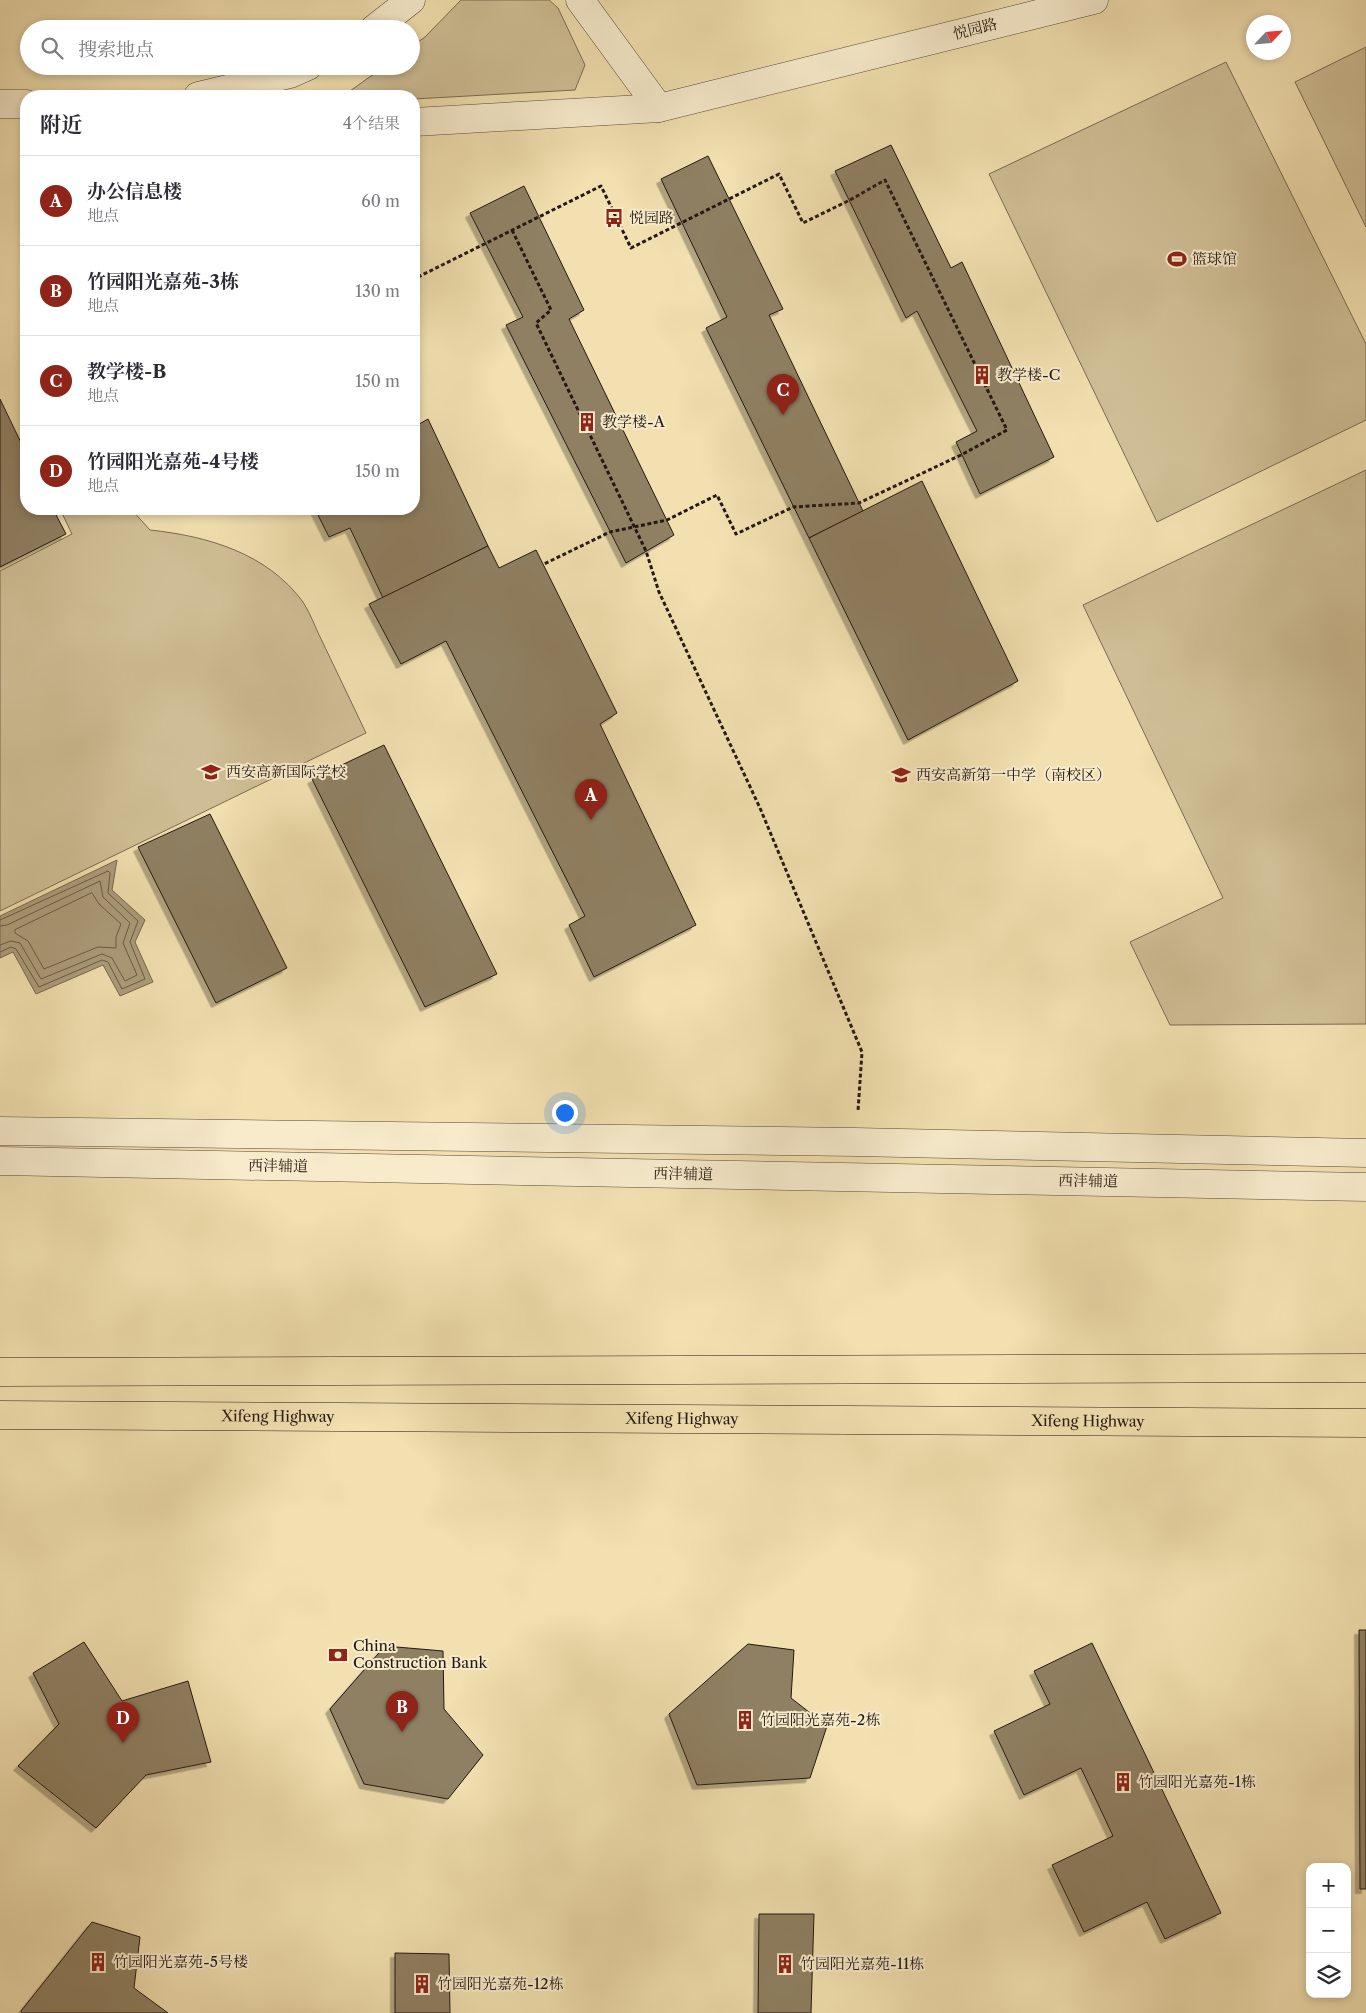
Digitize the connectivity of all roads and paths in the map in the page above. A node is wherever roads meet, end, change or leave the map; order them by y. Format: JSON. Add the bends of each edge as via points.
{"nodes":[{"id":1,"x":411,"y":0,"type":"edge"},
{"id":2,"x":580,"y":0,"type":"edge"},
{"id":3,"x":1094,"y":0,"type":"edge"},
{"id":4,"x":385,"y":20,"type":"edge"},
{"id":5,"x":286,"y":75,"type":"edge"},
{"id":6,"x":223,"y":90,"type":"edge"},
{"id":7,"x":0,"y":104,"type":"edge"},
{"id":8,"x":20,"y":104,"type":"edge"},
{"id":9,"x":659,"y":108,"type":"junction"},
{"id":10,"x":420,"y":122,"type":"edge"},
{"id":11,"x":512,"y":230,"type":"junction"},
{"id":12,"x":420,"y":276,"type":"edge"},
{"id":13,"x":634,"y":527,"type":"junction"},
{"id":14,"x":544,"y":564,"type":"dead end"},
{"id":15,"x":858,"y":1116,"type":"dead end"},
{"id":16,"x":0,"y":1131,"type":"edge"},
{"id":17,"x":1366,"y":1153,"type":"edge"},
{"id":18,"x":0,"y":1161,"type":"edge"},
{"id":19,"x":1366,"y":1186,"type":"edge"},
{"id":20,"x":1366,"y":1368,"type":"edge"},
{"id":21,"x":0,"y":1372,"type":"edge"},
{"id":22,"x":0,"y":1416,"type":"edge"},
{"id":23,"x":1366,"y":1423,"type":"edge"}],
"edges":[{"from":1,"to":4,"type":"street"},
{"from":2,"to":9,"type":"street"},
{"from":3,"to":9,"type":"street","name":"悦园路"},
{"from":5,"to":6,"type":"street"},
{"from":7,"to":8,"type":"street"},
{"from":9,"to":10,"type":"street","name":"悦园路"},
{"from":11,"to":12,"type":"path"},
{"from":11,"to":13,"type":"path","via":[[551,310],[536,323]]},
{"from":11,"to":13,"type":"path","via":[[601,186],[631,248],[779,174],[803,223],[885,180],[1007,430],[859,503],[793,507],[736,534],[716,495],[666,520]]},
{"from":13,"to":14,"type":"path","via":[[610,532]]},
{"from":13,"to":15,"type":"path","via":[[660,592],[760,808],[862,1052]]},
{"from":16,"to":17,"type":"street","name":"西沣辅道","via":[[855,1142]]},
{"from":18,"to":19,"type":"street","name":"西沣辅道"},
{"from":20,"to":21,"type":"highway"},
{"from":22,"to":23,"type":"highway","name":"Xifeng Highway"}]}
